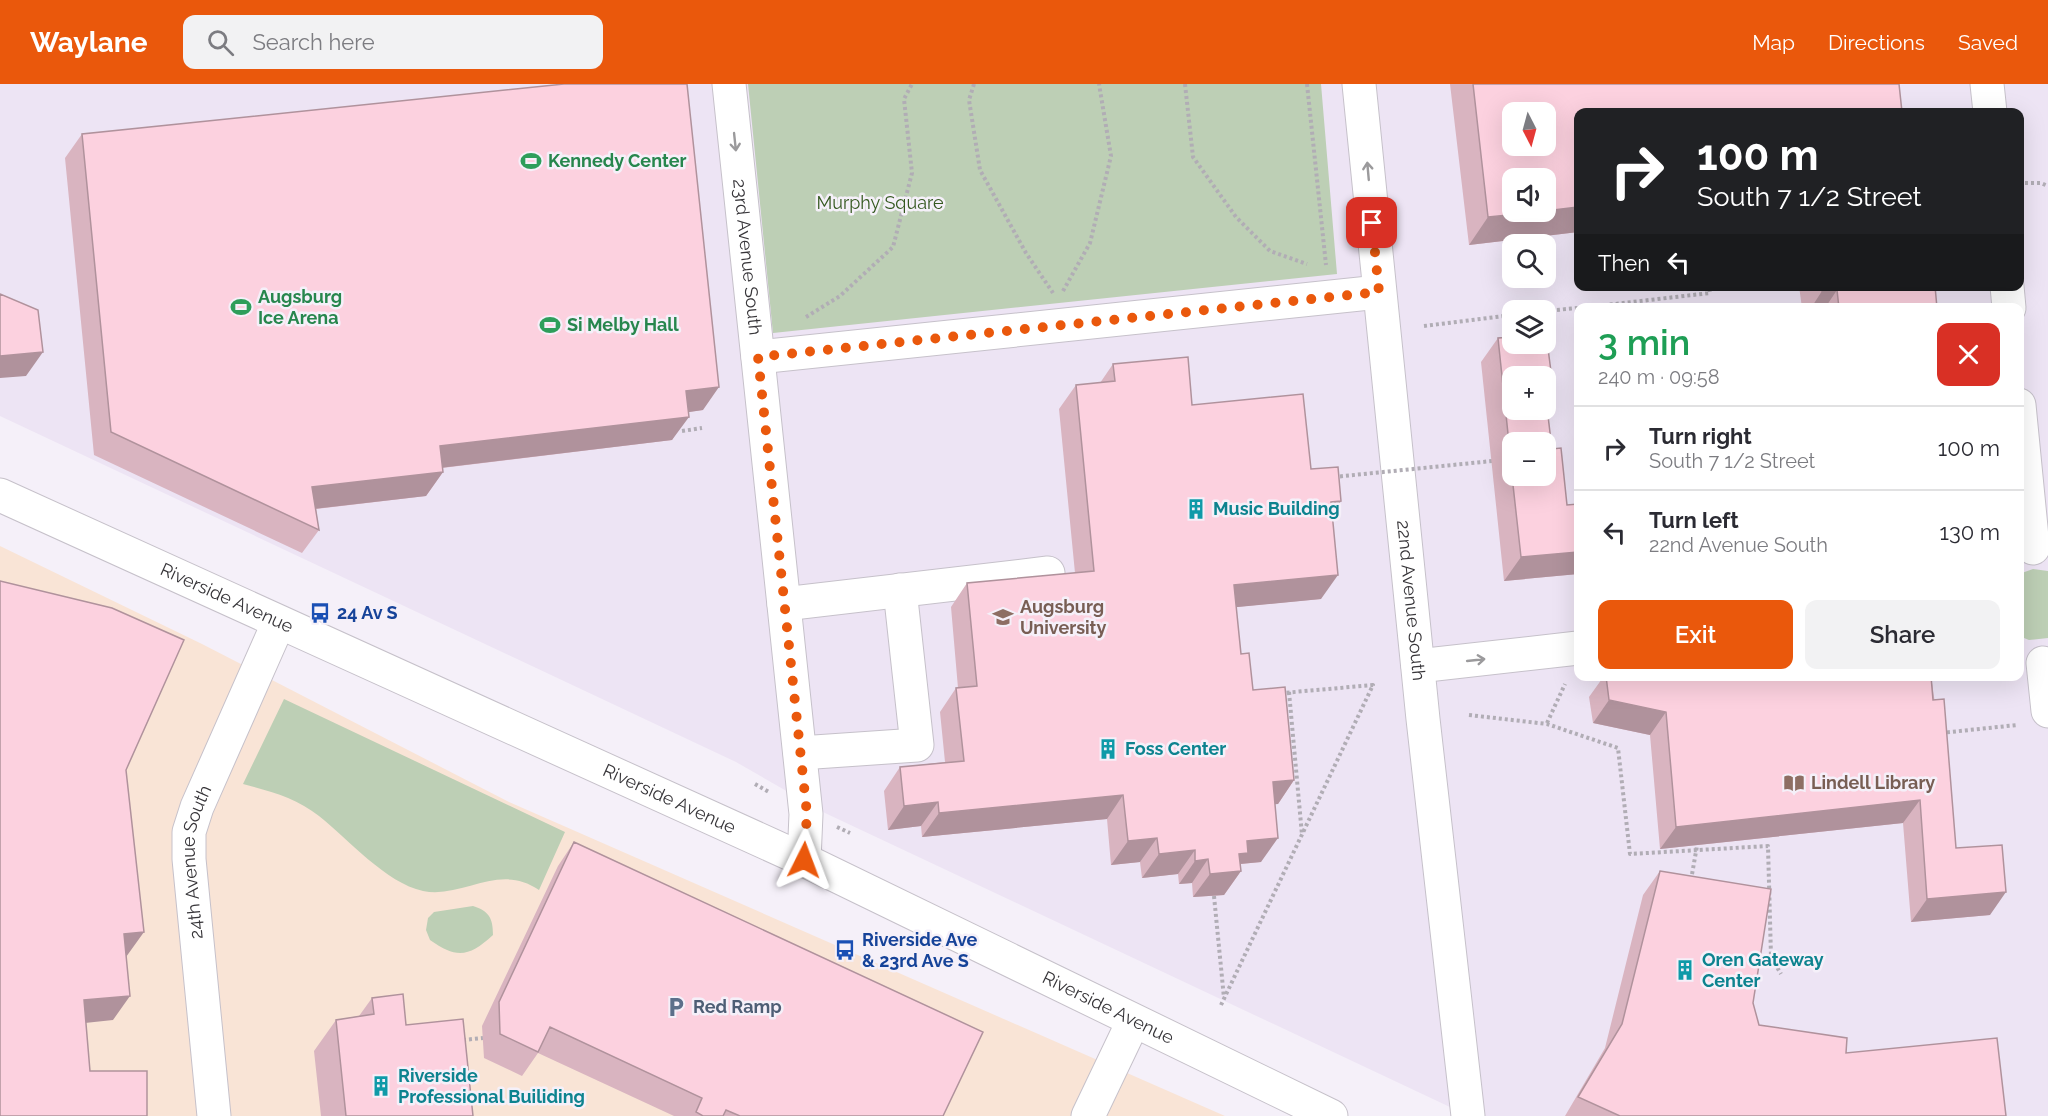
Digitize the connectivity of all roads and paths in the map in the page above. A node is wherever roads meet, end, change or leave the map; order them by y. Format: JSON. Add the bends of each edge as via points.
{"nodes":[{"id":1,"x":729,"y":84,"type":"edge"},
{"id":2,"x":912,"y":84,"type":"edge"},
{"id":3,"x":974,"y":84,"type":"edge"},
{"id":4,"x":1099,"y":84,"type":"edge"},
{"id":5,"x":1185,"y":84,"type":"edge"},
{"id":6,"x":1307,"y":84,"type":"edge"},
{"id":7,"x":1359,"y":84,"type":"edge"},
{"id":8,"x":1987,"y":84,"type":"edge"},
{"id":9,"x":1990,"y":108,"type":"edge"},
{"id":10,"x":2024,"y":183,"type":"edge"},
{"id":11,"x":2048,"y":186,"type":"edge"},
{"id":12,"x":1710,"y":291,"type":"edge"},
{"id":13,"x":1379,"y":292,"type":"junction"},
{"id":14,"x":1623,"y":303,"type":"edge"},
{"id":15,"x":1574,"y":308,"type":"edge"},
{"id":16,"x":1556,"y":310,"type":"edge"},
{"id":17,"x":1502,"y":316,"type":"edge"},
{"id":18,"x":805,"y":319,"type":"dead end"},
{"id":19,"x":1424,"y":326,"type":"dead end"},
{"id":20,"x":758,"y":357,"type":"junction"},
{"id":21,"x":702,"y":428,"type":"dead end"},
{"id":22,"x":682,"y":431,"type":"edge"},
{"id":23,"x":2024,"y":456,"type":"edge"},
{"id":24,"x":1492,"y":461,"type":"dead end"},
{"id":25,"x":1328,"y":477,"type":"edge"},
{"id":26,"x":0,"y":495,"type":"edge"},
{"id":27,"x":2033,"y":549,"type":"edge"},
{"id":28,"x":1048,"y":573,"type":"edge"},
{"id":29,"x":900,"y":590,"type":"junction"},
{"id":30,"x":784,"y":604,"type":"junction"},
{"id":31,"x":278,"y":624,"type":"junction"},
{"id":32,"x":1574,"y":648,"type":"edge"},
{"id":33,"x":2037,"y":661,"type":"edge"},
{"id":34,"x":1418,"y":666,"type":"junction"},
{"id":35,"x":1565,"y":685,"type":"dead end"},
{"id":36,"x":1289,"y":692,"type":"junction"},
{"id":37,"x":1278,"y":693,"type":"edge"},
{"id":38,"x":1469,"y":715,"type":"dead end"},
{"id":39,"x":2037,"y":717,"type":"edge"},
{"id":40,"x":1547,"y":724,"type":"junction"},
{"id":41,"x":1937,"y":734,"type":"edge"},
{"id":42,"x":800,"y":753,"type":"junction"},
{"id":43,"x":1302,"y":836,"type":"junction"},
{"id":44,"x":1697,"y":846,"type":"edge"},
{"id":45,"x":804,"y":860,"type":"junction"},
{"id":46,"x":1689,"y":892,"type":"edge"},
{"id":47,"x":1214,"y":896,"type":"edge"},
{"id":48,"x":1781,"y":974,"type":"dead end"},
{"id":49,"x":1224,"y":999,"type":"junction"},
{"id":50,"x":1221,"y":1005,"type":"dead end"},
{"id":51,"x":1133,"y":1022,"type":"junction"},
{"id":52,"x":483,"y":1038,"type":"dead end"},
{"id":53,"x":461,"y":1040,"type":"edge"},
{"id":54,"x":214,"y":1116,"type":"edge"},
{"id":55,"x":1088,"y":1116,"type":"edge"},
{"id":56,"x":1331,"y":1116,"type":"edge"},
{"id":57,"x":1468,"y":1116,"type":"edge"}],
"edges":[{"from":1,"to":20,"type":"street","name":"23rd Avenue South","one_way":true},
{"from":2,"to":18,"type":"path","via":[[904,99],[912,173],[893,247],[840,296]]},
{"from":3,"to":4,"type":"path","via":[[969,100],[980,170],[1026,253],[1058,300],[1090,243],[1111,156]]},
{"from":5,"to":6,"type":"path","via":[[1192,157],[1236,217],[1270,250],[1327,272]]},
{"from":13,"to":7,"type":"street","name":"22nd Avenue South","one_way":true},
{"from":8,"to":9,"type":"street"},
{"from":10,"to":11,"type":"path"},
{"from":12,"to":14,"type":"path"},
{"from":13,"to":20,"type":"street"},
{"from":13,"to":34,"type":"street","name":"22nd Avenue South"},
{"from":15,"to":16,"type":"path"},
{"from":17,"to":19,"type":"path"},
{"from":20,"to":30,"type":"street","name":"23rd Avenue South"},
{"from":21,"to":22,"type":"path"},
{"from":23,"to":27,"type":"street"},
{"from":24,"to":25,"type":"path","bridge":true},
{"from":26,"to":31,"type":"street","name":"Riverside Avenue"},
{"from":28,"to":29,"type":"street"},
{"from":29,"to":30,"type":"street"},
{"from":29,"to":42,"type":"street","via":[[917,745]]},
{"from":30,"to":42,"type":"street","name":"23rd Avenue South"},
{"from":31,"to":45,"type":"street","name":"Riverside Avenue"},
{"from":31,"to":54,"type":"street","name":"24th Avenue South","via":[[189,832]]},
{"from":34,"to":32,"type":"street","one_way":true},
{"from":33,"to":39,"type":"street"},
{"from":34,"to":57,"type":"street","name":"22nd Avenue South"},
{"from":35,"to":40,"type":"path"},
{"from":36,"to":37,"type":"path"},
{"from":36,"to":43,"type":"path"},
{"from":36,"to":43,"type":"path","via":[[1373,685]]},
{"from":38,"to":40,"type":"path"},
{"from":39,"to":41,"type":"path"},
{"from":40,"to":48,"type":"path","via":[[1618,748],[1630,854],[1768,846],[1771,957]]},
{"from":42,"to":45,"type":"street","name":"23rd Avenue South","via":[[807,814]]},
{"from":43,"to":49,"type":"path"},
{"from":44,"to":46,"type":"path","bridge":true},
{"from":45,"to":51,"type":"street","name":"Riverside Avenue"},
{"from":47,"to":49,"type":"path"},
{"from":49,"to":50,"type":"path"},
{"from":51,"to":55,"type":"street"},
{"from":51,"to":56,"type":"street","name":"Riverside Avenue"},
{"from":52,"to":53,"type":"path"}]}
